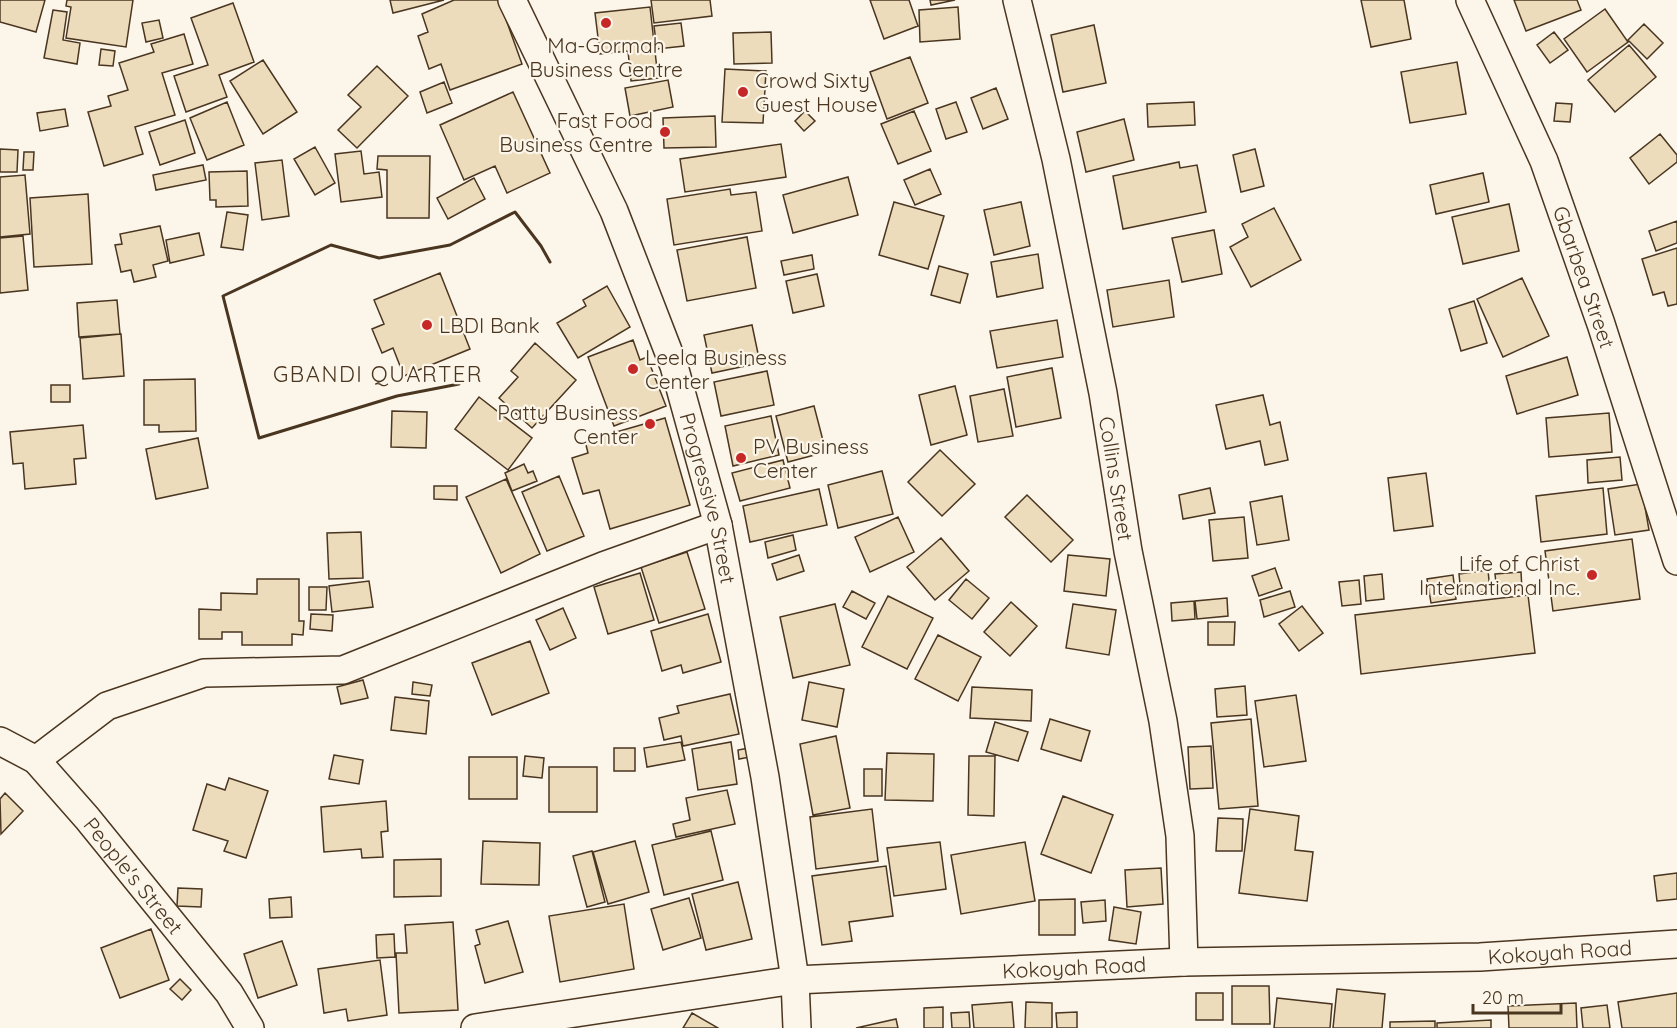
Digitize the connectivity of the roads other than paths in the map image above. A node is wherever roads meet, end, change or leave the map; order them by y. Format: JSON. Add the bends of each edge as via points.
{"nodes":[{"id":1,"x":512,"y":0,"type":"edge"},
{"id":2,"x":1017,"y":0,"type":"edge"},
{"id":3,"x":1470,"y":0,"type":"edge"},
{"id":4,"x":718,"y":525,"type":"junction"},
{"id":5,"x":1677,"y":561,"type":"edge"},
{"id":6,"x":0,"y":741,"type":"edge"},
{"id":7,"x":36,"y":760,"type":"junction"},
{"id":8,"x":1677,"y":944,"type":"edge"},
{"id":9,"x":1184,"y":962,"type":"junction"},
{"id":10,"x":795,"y":980,"type":"junction"},
{"id":11,"x":250,"y":1028,"type":"edge"},
{"id":12,"x":475,"y":1028,"type":"edge"},
{"id":13,"x":797,"y":1028,"type":"edge"}],
"edges":[{"from":1,"to":4,"type":"street","name":"Progressive Street","via":[[618,222],[674,366]]},
{"from":2,"to":9,"type":"street","name":"Collins Street","via":[[1058,171],[1163,721],[1180,836]]},
{"from":3,"to":5,"type":"street","name":"Gbarbea Street","via":[[1544,161]]},
{"from":4,"to":7,"type":"street","via":[[603,566],[343,670],[204,673],[118,702],[107,706]]},
{"from":4,"to":10,"type":"street","name":"Progressive Street","via":[[765,777]]},
{"from":6,"to":7,"type":"street","name":"People's Street"},
{"from":7,"to":11,"type":"street","name":"People's Street","via":[[229,993]]},
{"from":8,"to":9,"type":"street","name":"Kokoyah Road","via":[[1480,957]]},
{"from":9,"to":10,"type":"street","name":"Kokoyah Road"},
{"from":10,"to":12,"type":"street","name":"Kokoyah Road"},
{"from":10,"to":13,"type":"street","name":"Progressive Street"}]}
